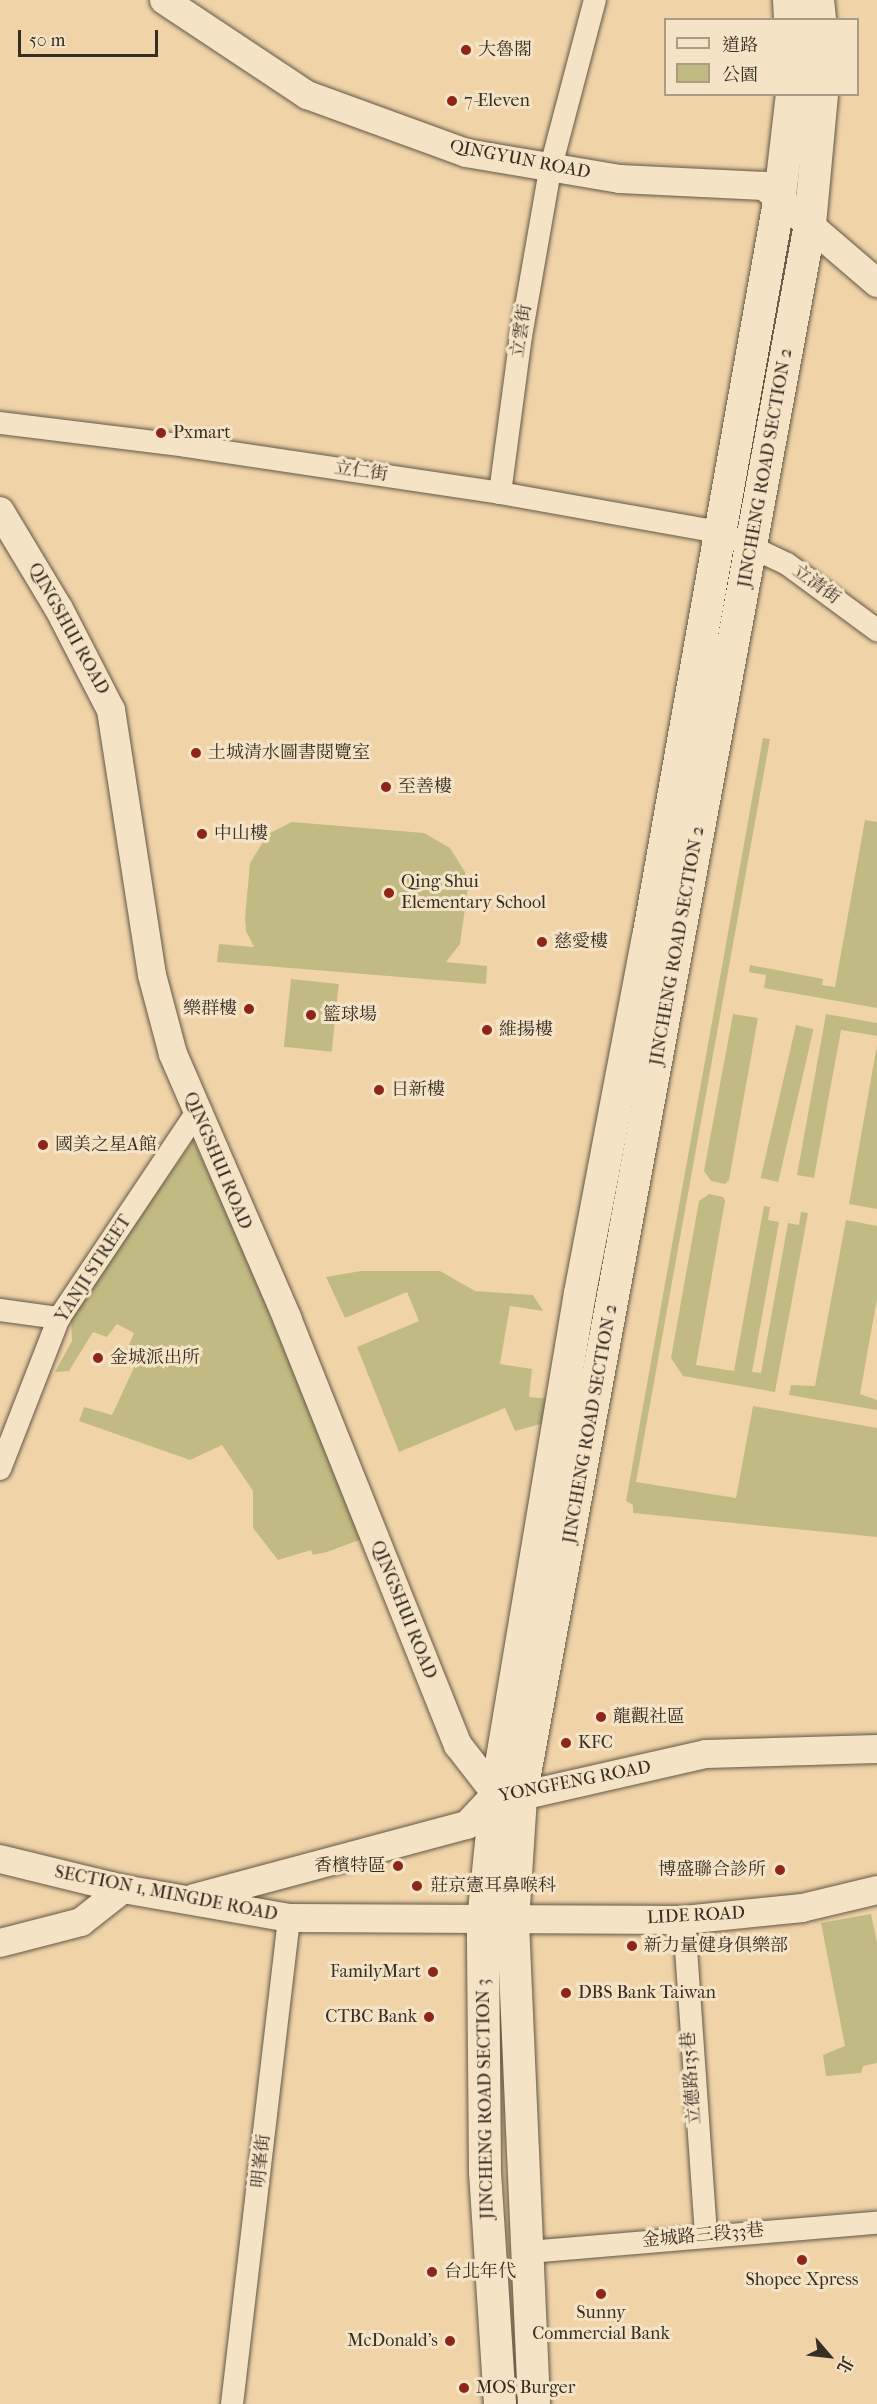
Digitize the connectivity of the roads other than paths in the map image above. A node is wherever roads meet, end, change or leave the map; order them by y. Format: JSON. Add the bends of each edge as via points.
{"nodes":[{"id":1,"x":164,"y":0,"type":"edge"},
{"id":2,"x":595,"y":0,"type":"edge"},
{"id":3,"x":789,"y":0,"type":"edge"},
{"id":4,"x":818,"y":0,"type":"edge"},
{"id":5,"x":790,"y":18,"type":"edge"},
{"id":6,"x":820,"y":18,"type":"edge"},
{"id":7,"x":792,"y":96,"type":"edge"},
{"id":8,"x":822,"y":96,"type":"edge"},
{"id":9,"x":550,"y":170,"type":"junction"},
{"id":10,"x":780,"y":196,"type":"junction"},
{"id":11,"x":810,"y":224,"type":"junction"},
{"id":12,"x":877,"y":283,"type":"edge"},
{"id":13,"x":0,"y":423,"type":"edge"},
{"id":14,"x":500,"y":493,"type":"junction"},
{"id":15,"x":0,"y":512,"type":"edge"},
{"id":16,"x":720,"y":532,"type":"junction"},
{"id":17,"x":752,"y":546,"type":"junction"},
{"id":18,"x":877,"y":630,"type":"edge"},
{"id":19,"x":196,"y":1113,"type":"junction"},
{"id":20,"x":0,"y":1310,"type":"edge"},
{"id":21,"x":59,"y":1318,"type":"junction"},
{"id":22,"x":0,"y":1469,"type":"edge"},
{"id":23,"x":877,"y":1749,"type":"edge"},
{"id":24,"x":508,"y":1795,"type":"junction"},
{"id":25,"x":0,"y":1859,"type":"edge"},
{"id":26,"x":123,"y":1888,"type":"junction"},
{"id":27,"x":877,"y":1890,"type":"edge"},
{"id":28,"x":185,"y":1900,"type":"junction"},
{"id":29,"x":289,"y":1918,"type":"junction"},
{"id":30,"x":684,"y":1920,"type":"junction"},
{"id":31,"x":483,"y":1921,"type":"junction"},
{"id":32,"x":513,"y":1921,"type":"junction"},
{"id":33,"x":0,"y":1943,"type":"edge"},
{"id":34,"x":877,"y":2223,"type":"edge"},
{"id":35,"x":706,"y":2235,"type":"junction"},
{"id":36,"x":528,"y":2252,"type":"junction"},
{"id":37,"x":232,"y":2404,"type":"edge"},
{"id":38,"x":500,"y":2404,"type":"edge"},
{"id":39,"x":534,"y":2404,"type":"edge"}],
"edges":[{"from":1,"to":9,"type":"street","name":"QINGYUN ROAD","via":[[308,95],[466,153]]},
{"from":2,"to":9,"type":"street","name":"立雲街"},
{"from":3,"to":5,"type":"main road"},
{"from":4,"to":6,"type":"main road"},
{"from":7,"to":10,"type":"main road","name":"JINCHENG ROAD SECTION 2"},
{"from":8,"to":11,"type":"main road","name":"JINCHENG ROAD SECTION 2"},
{"from":9,"to":10,"type":"street","name":"QINGYUN ROAD","via":[[620,179],[764,186]]},
{"from":9,"to":14,"type":"street","name":"立雲街","via":[[520,336]]},
{"from":10,"to":11,"type":"street","name":"QINGYUN ROAD"},
{"from":10,"to":16,"type":"main road","name":"JINCHENG ROAD SECTION 2"},
{"from":11,"to":12,"type":"street","name":"QINGYUN ROAD"},
{"from":11,"to":17,"type":"main road","name":"JINCHENG ROAD SECTION 2"},
{"from":13,"to":14,"type":"street","name":"立仁街","via":[[186,446]]},
{"from":14,"to":16,"type":"street","name":"立仁街"},
{"from":15,"to":19,"type":"street","name":"QINGSHUI ROAD","via":[[59,609],[111,710],[152,975],[173,1054]]},
{"from":16,"to":17,"type":"street","name":"立清街"},
{"from":16,"to":24,"type":"main road","name":"JINCHENG ROAD SECTION 2","via":[[580,1293]]},
{"from":17,"to":18,"type":"street","name":"立清街","via":[[787,564]]},
{"from":17,"to":24,"type":"main road","name":"JINCHENG ROAD SECTION 2"},
{"from":19,"to":21,"type":"street","name":"YANJI STREET"},
{"from":19,"to":24,"type":"street","name":"QINGSHUI ROAD","via":[[287,1318],[458,1745]]},
{"from":20,"to":21,"type":"street"},
{"from":21,"to":22,"type":"street","name":"YANJI STREET"},
{"from":23,"to":24,"type":"street","name":"YONGFENG ROAD","via":[[706,1754]]},
{"from":24,"to":28,"type":"street","name":"YONGFENG ROAD","via":[[467,1825]]},
{"from":24,"to":31,"type":"main road","name":"JINCHENG ROAD SECTION 3"},
{"from":24,"to":32,"type":"main road","name":"JINCHENG ROAD SECTION 3"},
{"from":25,"to":26,"type":"street","name":"SECTION 1, MINGDE ROAD"},
{"from":26,"to":28,"type":"street","name":"SECTION 1, MINGDE ROAD"},
{"from":26,"to":33,"type":"street","via":[[81,1922]]},
{"from":27,"to":30,"type":"street","name":"LIDE ROAD","via":[[802,1908]]},
{"from":28,"to":29,"type":"street","name":"SECTION 1, MINGDE ROAD"},
{"from":29,"to":31,"type":"street","name":"SECTION 1, MINGDE ROAD"},
{"from":29,"to":37,"type":"street","name":"明峯街"},
{"from":30,"to":32,"type":"street","name":"LIDE ROAD"},
{"from":30,"to":35,"type":"street","name":"立德路135巷","via":[[690,2056]]},
{"from":31,"to":32,"type":"street","name":"SECTION 1, MINGDE ROAD"},
{"from":31,"to":38,"type":"main road","name":"JINCHENG ROAD SECTION 3","via":[[485,2172]]},
{"from":32,"to":36,"type":"main road","name":"JINCHENG ROAD SECTION 3"},
{"from":34,"to":35,"type":"street","name":"金城路三段33巷"},
{"from":35,"to":36,"type":"street","name":"金城路三段33巷"},
{"from":36,"to":39,"type":"main road","name":"JINCHENG ROAD SECTION 3"}]}
